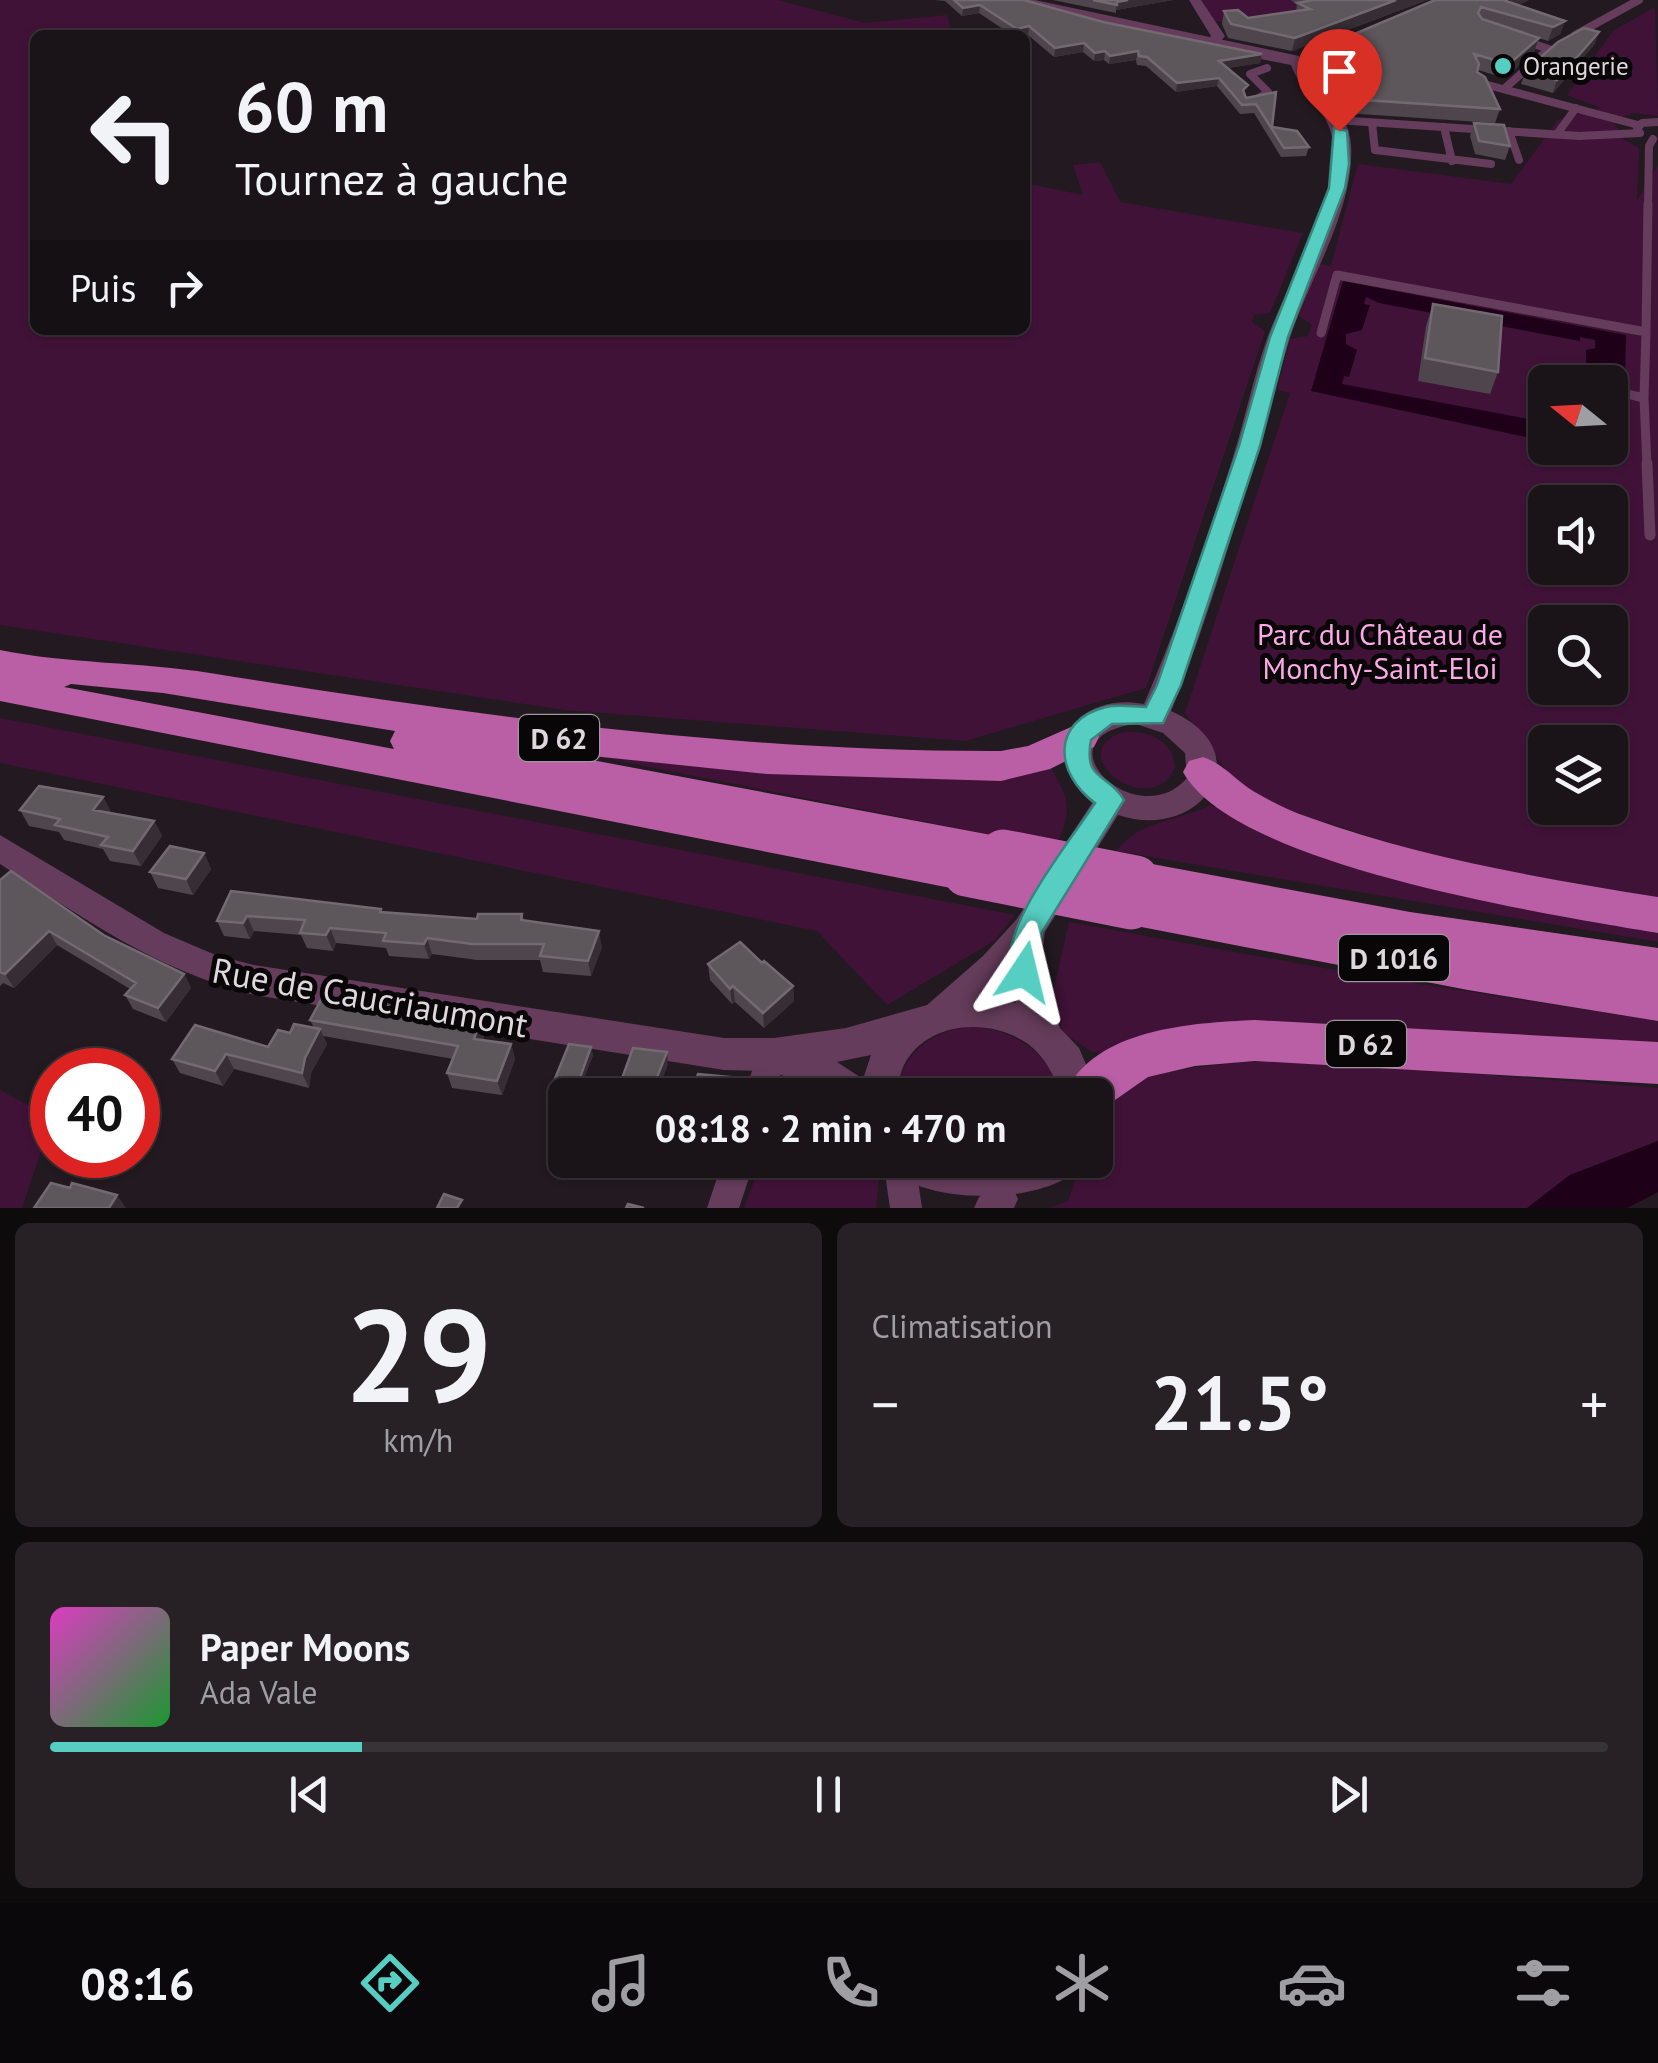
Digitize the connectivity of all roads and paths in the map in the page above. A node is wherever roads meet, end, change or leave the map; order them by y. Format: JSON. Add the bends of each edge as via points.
{"nodes":[{"id":1,"x":1016,"y":0,"type":"edge"},
{"id":2,"x":1195,"y":0,"type":"edge"},
{"id":3,"x":1639,"y":0,"type":"edge"},
{"id":4,"x":1515,"y":37,"type":"edge"},
{"id":5,"x":1212,"y":43,"type":"junction"},
{"id":6,"x":1549,"y":48,"type":"junction"},
{"id":7,"x":1312,"y":52,"type":"edge"},
{"id":8,"x":1279,"y":64,"type":"junction"},
{"id":9,"x":1480,"y":84,"type":"edge"},
{"id":10,"x":1504,"y":90,"type":"junction"},
{"id":11,"x":1248,"y":101,"type":"edge"},
{"id":12,"x":1576,"y":108,"type":"junction"},
{"id":13,"x":1333,"y":115,"type":"junction"},
{"id":14,"x":1658,"y":122,"type":"edge"},
{"id":15,"x":1372,"y":123,"type":"junction"},
{"id":16,"x":1444,"y":127,"type":"junction"},
{"id":17,"x":1639,"y":129,"type":"junction"},
{"id":18,"x":1509,"y":132,"type":"junction"},
{"id":19,"x":1557,"y":134,"type":"junction"},
{"id":20,"x":1655,"y":139,"type":"edge"},
{"id":21,"x":1452,"y":160,"type":"junction"},
{"id":22,"x":1519,"y":160,"type":"dead end"},
{"id":23,"x":1491,"y":164,"type":"dead end"},
{"id":24,"x":1646,"y":332,"type":"junction"},
{"id":25,"x":1321,"y":333,"type":"dead end"},
{"id":26,"x":1628,"y":393,"type":"edge"},
{"id":27,"x":1644,"y":398,"type":"junction"},
{"id":28,"x":1650,"y":535,"type":"dead end"},
{"id":29,"x":18,"y":667,"type":"edge"},
{"id":30,"x":0,"y":688,"type":"edge"},
{"id":31,"x":1154,"y":716,"type":"junction"},
{"id":32,"x":1080,"y":737,"type":"junction"},
{"id":33,"x":1204,"y":772,"type":"junction"},
{"id":34,"x":1111,"y":800,"type":"junction"},
{"id":35,"x":0,"y":848,"type":"edge"},
{"id":36,"x":1133,"y":892,"type":"junction"},
{"id":37,"x":1658,"y":914,"type":"edge"},
{"id":38,"x":1028,"y":930,"type":"junction"},
{"id":39,"x":1658,"y":966,"type":"edge"},
{"id":40,"x":1658,"y":1001,"type":"edge"},
{"id":41,"x":927,"y":1021,"type":"junction"},
{"id":42,"x":1045,"y":1036,"type":"junction"},
{"id":43,"x":771,"y":1056,"type":"junction"},
{"id":44,"x":1658,"y":1063,"type":"edge"},
{"id":45,"x":764,"y":1078,"type":"edge"},
{"id":46,"x":830,"y":1078,"type":"edge"},
{"id":47,"x":882,"y":1078,"type":"edge"},
{"id":48,"x":1074,"y":1078,"type":"edge"},
{"id":49,"x":1105,"y":1078,"type":"edge"},
{"id":50,"x":733,"y":1178,"type":"edge"},
{"id":51,"x":902,"y":1178,"type":"edge"},
{"id":52,"x":922,"y":1178,"type":"edge"},
{"id":53,"x":1048,"y":1178,"type":"edge"},
{"id":54,"x":996,"y":1204,"type":"edge"},
{"id":55,"x":724,"y":1208,"type":"edge"},
{"id":56,"x":906,"y":1208,"type":"edge"}],
"edges":[{"from":1,"to":5,"type":"street"},
{"from":2,"to":5,"type":"street","via":[[1218,36]]},
{"from":3,"to":6,"type":"lane"},
{"from":4,"to":6,"type":"lane"},
{"from":5,"to":8,"type":"street"},
{"from":6,"to":10,"type":"lane"},
{"from":7,"to":8,"type":"street"},
{"from":8,"to":11,"type":"lane","via":[[1250,76],[1268,94]]},
{"from":8,"to":13,"type":"street"},
{"from":9,"to":10,"type":"lane"},
{"from":10,"to":12,"type":"lane"},
{"from":12,"to":17,"type":"lane"},
{"from":12,"to":19,"type":"lane"},
{"from":13,"to":15,"type":"lane"},
{"from":13,"to":31,"type":"street","via":[[1342,156],[1337,188],[1279,337],[1244,462]]},
{"from":14,"to":17,"type":"lane"},
{"from":15,"to":16,"type":"lane"},
{"from":15,"to":21,"type":"lane","via":[[1375,150]]},
{"from":16,"to":18,"type":"lane"},
{"from":16,"to":21,"type":"lane"},
{"from":17,"to":19,"type":"lane"},
{"from":17,"to":20,"type":"lane"},
{"from":18,"to":19,"type":"lane"},
{"from":18,"to":22,"type":"lane"},
{"from":20,"to":24,"type":"lane","via":[[1649,146]]},
{"from":21,"to":23,"type":"lane"},
{"from":24,"to":25,"type":"lane","via":[[1337,275]]},
{"from":24,"to":27,"type":"lane"},
{"from":26,"to":27,"type":"lane"},
{"from":27,"to":28,"type":"lane"},
{"from":29,"to":32,"type":"highway","number":"D 62","via":[[122,673],[453,725],[797,759],[1001,766],[1036,759]]},
{"from":29,"to":36,"type":"highway","number":"D 1016","bridge":true,"via":[[1002,852]]},
{"from":30,"to":36,"type":"highway","number":"D 1016","bridge":true,"via":[[966,874]]},
{"from":31,"to":32,"type":"street","via":[[1110,715]]},
{"from":31,"to":33,"type":"street","via":[[1192,738]]},
{"from":32,"to":34,"type":"street","via":[[1080,771]]},
{"from":33,"to":34,"type":"street","via":[[1195,792],[1167,807],[1138,809]]},
{"from":33,"to":37,"type":"highway","via":[[1246,808],[1338,845]]},
{"from":34,"to":38,"type":"street"},
{"from":35,"to":43,"type":"street","name":"Rue de Caucriaumont","via":[[157,949],[210,970],[677,1050]]},
{"from":36,"to":39,"type":"highway","number":"D 1016"},
{"from":36,"to":40,"type":"highway","number":"D 1016","via":[[1449,968]]},
{"from":38,"to":41,"type":"street"},
{"from":38,"to":42,"type":"street","via":[[1024,972]]},
{"from":41,"to":42,"type":"street","via":[[966,1010],[997,1013]]},
{"from":41,"to":43,"type":"street","via":[[862,1042]]},
{"from":41,"to":47,"type":"street","via":[[903,1037]]},
{"from":42,"to":48,"type":"street"},
{"from":43,"to":45,"type":"street"},
{"from":43,"to":46,"type":"street"},
{"from":44,"to":49,"type":"highway","number":"D 62","via":[[1252,1042],[1144,1056]]},
{"from":50,"to":55,"type":"street"},
{"from":51,"to":56,"type":"street"},
{"from":52,"to":54,"type":"street","via":[[945,1192]]},
{"from":53,"to":54,"type":"street"}]}
